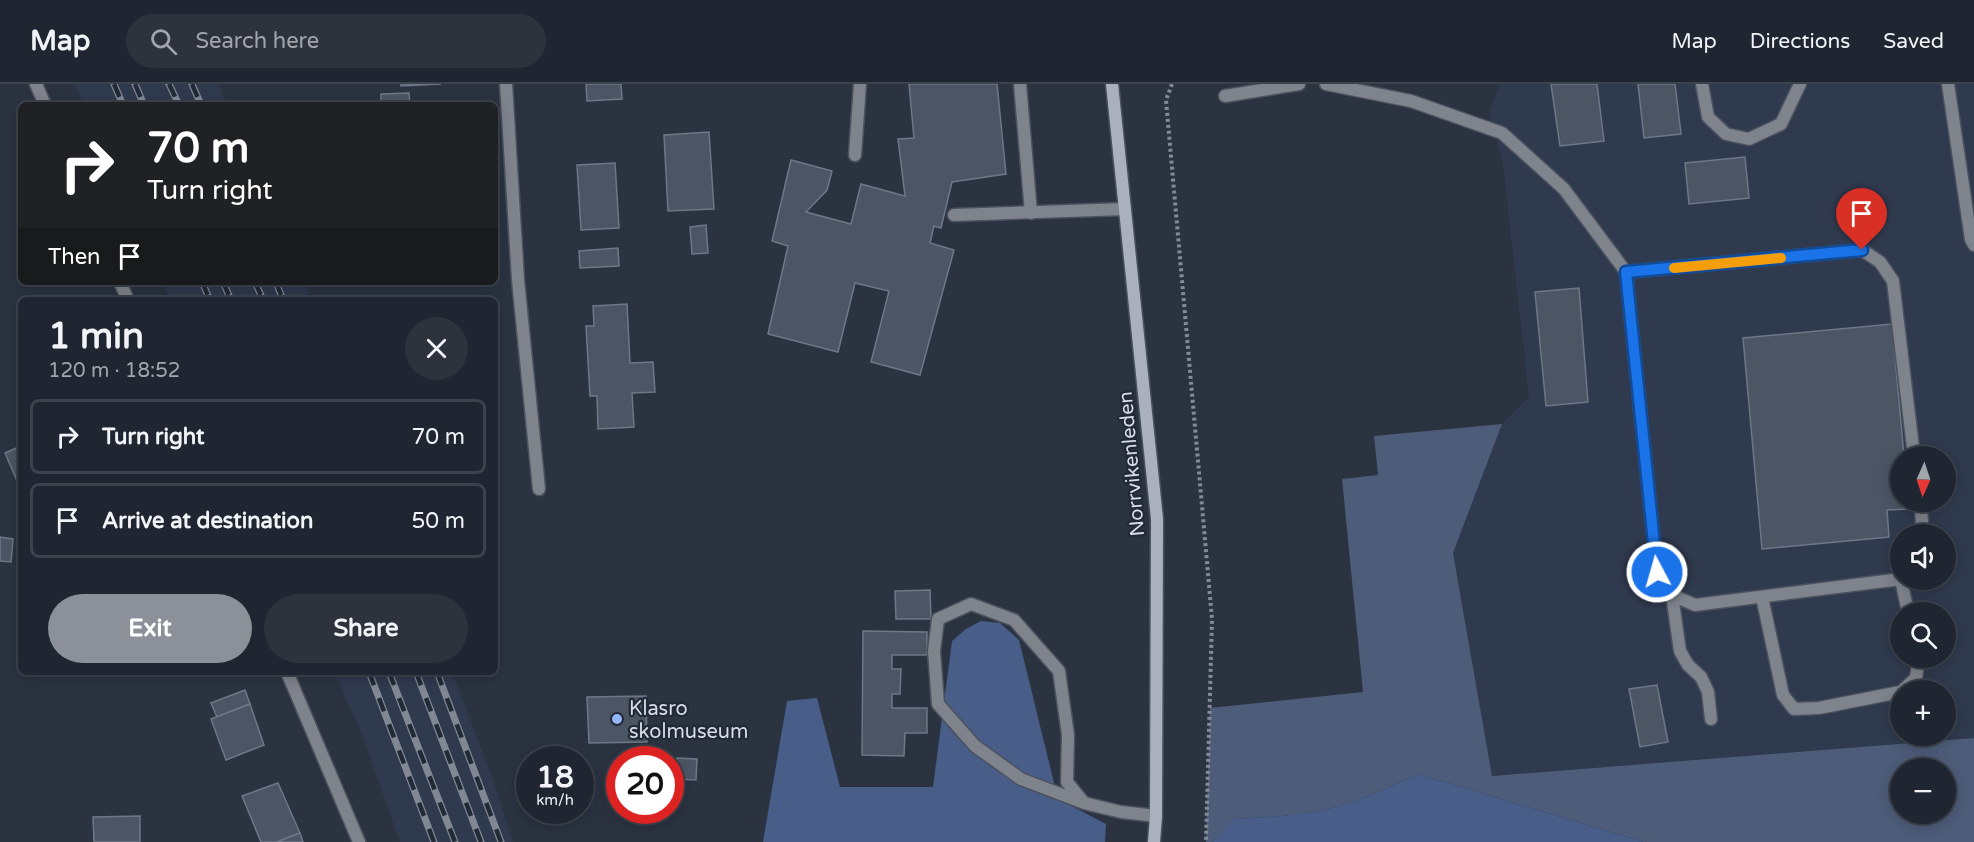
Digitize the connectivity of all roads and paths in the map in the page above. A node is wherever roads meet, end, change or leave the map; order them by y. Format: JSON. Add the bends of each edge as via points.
{"nodes":[{"id":1,"x":36,"y":84,"type":"edge"},
{"id":2,"x":506,"y":84,"type":"edge"},
{"id":3,"x":860,"y":84,"type":"edge"},
{"id":4,"x":1020,"y":84,"type":"edge"},
{"id":5,"x":1112,"y":84,"type":"edge"},
{"id":6,"x":1172,"y":84,"type":"edge"},
{"id":7,"x":1299,"y":84,"type":"edge"},
{"id":8,"x":1326,"y":84,"type":"edge"},
{"id":9,"x":1702,"y":84,"type":"edge"},
{"id":10,"x":1800,"y":84,"type":"edge"},
{"id":11,"x":1948,"y":84,"type":"edge"},
{"id":12,"x":1225,"y":96,"type":"dead end"},
{"id":13,"x":44,"y":102,"type":"edge"},
{"id":14,"x":855,"y":155,"type":"dead end"},
{"id":15,"x":1125,"y":209,"type":"junction"},
{"id":16,"x":1031,"y":213,"type":"junction"},
{"id":17,"x":954,"y":215,"type":"dead end"},
{"id":18,"x":1974,"y":245,"type":"edge"},
{"id":19,"x":1626,"y":272,"type":"junction"},
{"id":20,"x":1913,"y":446,"type":"edge"},
{"id":21,"x":539,"y":489,"type":"dead end"},
{"id":22,"x":1890,"y":581,"type":"edge"},
{"id":23,"x":1671,"y":595,"type":"junction"},
{"id":24,"x":1762,"y":597,"type":"junction"},
{"id":25,"x":288,"y":675,"type":"edge"},
{"id":26,"x":1890,"y":693,"type":"edge"},
{"id":27,"x":1711,"y":719,"type":"dead end"},
{"id":28,"x":1084,"y":803,"type":"junction"},
{"id":29,"x":1156,"y":816,"type":"junction"},
{"id":30,"x":359,"y":842,"type":"edge"},
{"id":31,"x":1154,"y":842,"type":"edge"},
{"id":32,"x":1206,"y":842,"type":"edge"}],
"edges":[{"from":1,"to":13,"type":"street"},
{"from":2,"to":21,"type":"street","via":[[518,280]]},
{"from":3,"to":14,"type":"street"},
{"from":4,"to":16,"type":"street"},
{"from":5,"to":15,"type":"main road","name":"Norrvikenleden"},
{"from":6,"to":32,"type":"path","via":[[1167,100],[1212,619]]},
{"from":7,"to":12,"type":"street"},
{"from":8,"to":19,"type":"street","via":[[1411,101],[1502,133],[1564,189]]},
{"from":9,"to":10,"type":"street","via":[[1708,117],[1726,134],[1749,139],[1781,124]]},
{"from":11,"to":18,"type":"street"},
{"from":15,"to":16,"type":"street"},
{"from":15,"to":29,"type":"main road","name":"Norrvikenleden","via":[[1157,519]]},
{"from":16,"to":17,"type":"street"},
{"from":19,"to":20,"type":"street","via":[[1862,250],[1880,262],[1893,281]]},
{"from":19,"to":23,"type":"street","via":[[1657,572]]},
{"from":22,"to":24,"type":"street"},
{"from":23,"to":24,"type":"street","via":[[1695,605]]},
{"from":23,"to":27,"type":"street","via":[[1680,651],[1708,692]]},
{"from":24,"to":26,"type":"street","via":[[1783,695],[1794,709],[1819,708]]},
{"from":25,"to":30,"type":"street"},
{"from":28,"to":28,"type":"street","via":[[1067,782],[1068,735],[1059,671],[1014,620],[971,604],[938,619],[934,651],[939,704],[975,746],[1021,779]]},
{"from":28,"to":29,"type":"street"},
{"from":29,"to":31,"type":"main road","name":"Norrvikenleden"}]}
